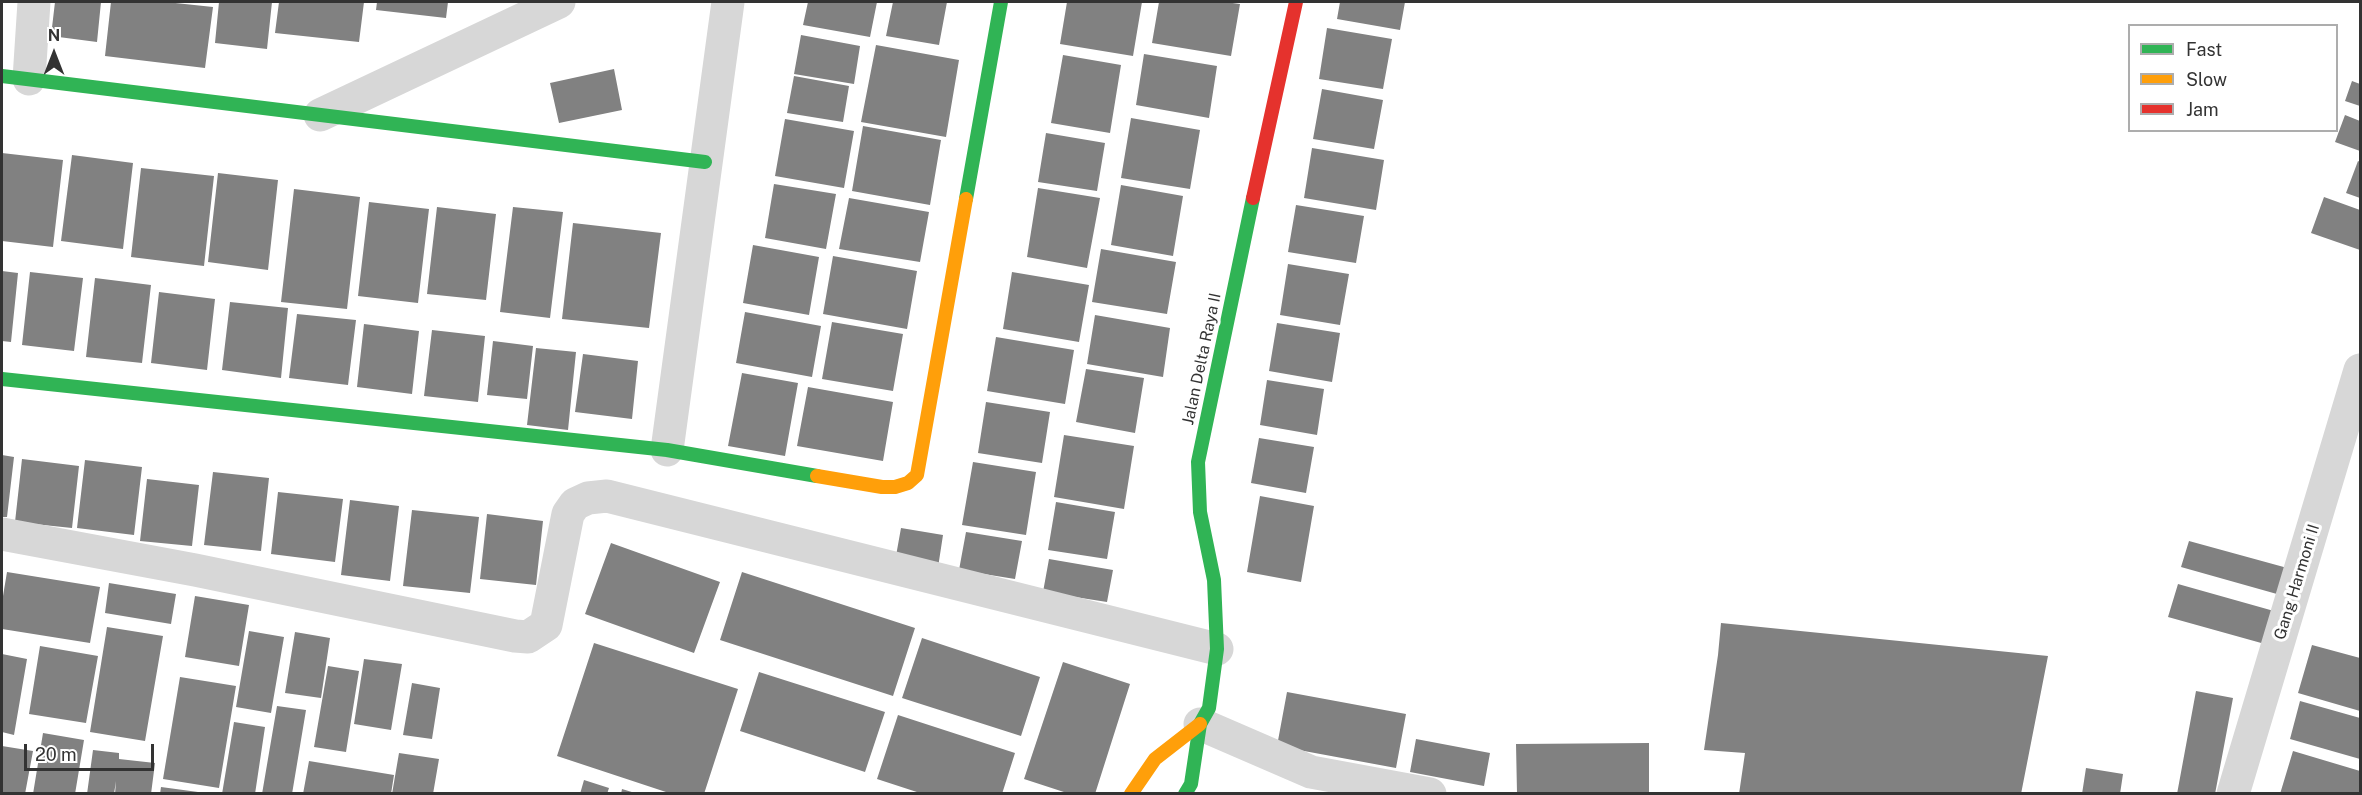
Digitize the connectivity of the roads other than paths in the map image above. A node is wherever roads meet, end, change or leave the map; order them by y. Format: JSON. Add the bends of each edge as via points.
{"nodes":[{"id":1,"x":34,"y":2,"type":"edge"},
{"id":2,"x":559,"y":2,"type":"edge"},
{"id":3,"x":728,"y":2,"type":"edge"},
{"id":4,"x":1001,"y":2,"type":"edge"},
{"id":5,"x":1296,"y":2,"type":"edge"},
{"id":6,"x":15,"y":78,"type":"edge"},
{"id":7,"x":320,"y":115,"type":"junction"},
{"id":8,"x":705,"y":162,"type":"junction"},
{"id":9,"x":2361,"y":370,"type":"edge"},
{"id":10,"x":2,"y":379,"type":"edge"},
{"id":11,"x":667,"y":450,"type":"junction"},
{"id":12,"x":2,"y":534,"type":"edge"},
{"id":13,"x":1217,"y":649,"type":"junction"},
{"id":14,"x":1200,"y":724,"type":"junction"},
{"id":15,"x":1131,"y":794,"type":"edge"},
{"id":16,"x":1185,"y":794,"type":"edge"},
{"id":17,"x":1430,"y":794,"type":"edge"},
{"id":18,"x":2233,"y":794,"type":"edge"}],
"edges":[{"from":1,"to":6,"type":"street"},
{"from":2,"to":7,"type":"street"},
{"from":3,"to":8,"type":"street"},
{"from":4,"to":11,"type":"street","via":[[917,475],[902,485],[882,487]]},
{"from":5,"to":13,"type":"street","name":"Jalan Delta Raya II","via":[[1198,462],[1200,512],[1214,580]]},
{"from":6,"to":7,"type":"street"},
{"from":7,"to":8,"type":"street"},
{"from":8,"to":11,"type":"street"},
{"from":9,"to":18,"type":"street","name":"Gang Harmoni II"},
{"from":10,"to":11,"type":"street"},
{"from":12,"to":13,"type":"street","via":[[528,637],[546,625],[568,514],[588,498],[607,496]]},
{"from":13,"to":14,"type":"street","name":"Jalan Delta Raya II","via":[[1209,708]]},
{"from":14,"to":15,"type":"street","via":[[1155,759]]},
{"from":14,"to":16,"type":"street","name":"Jalan Delta Raya II","via":[[1191,784]]},
{"from":14,"to":17,"type":"street","via":[[1311,772]]}]}
